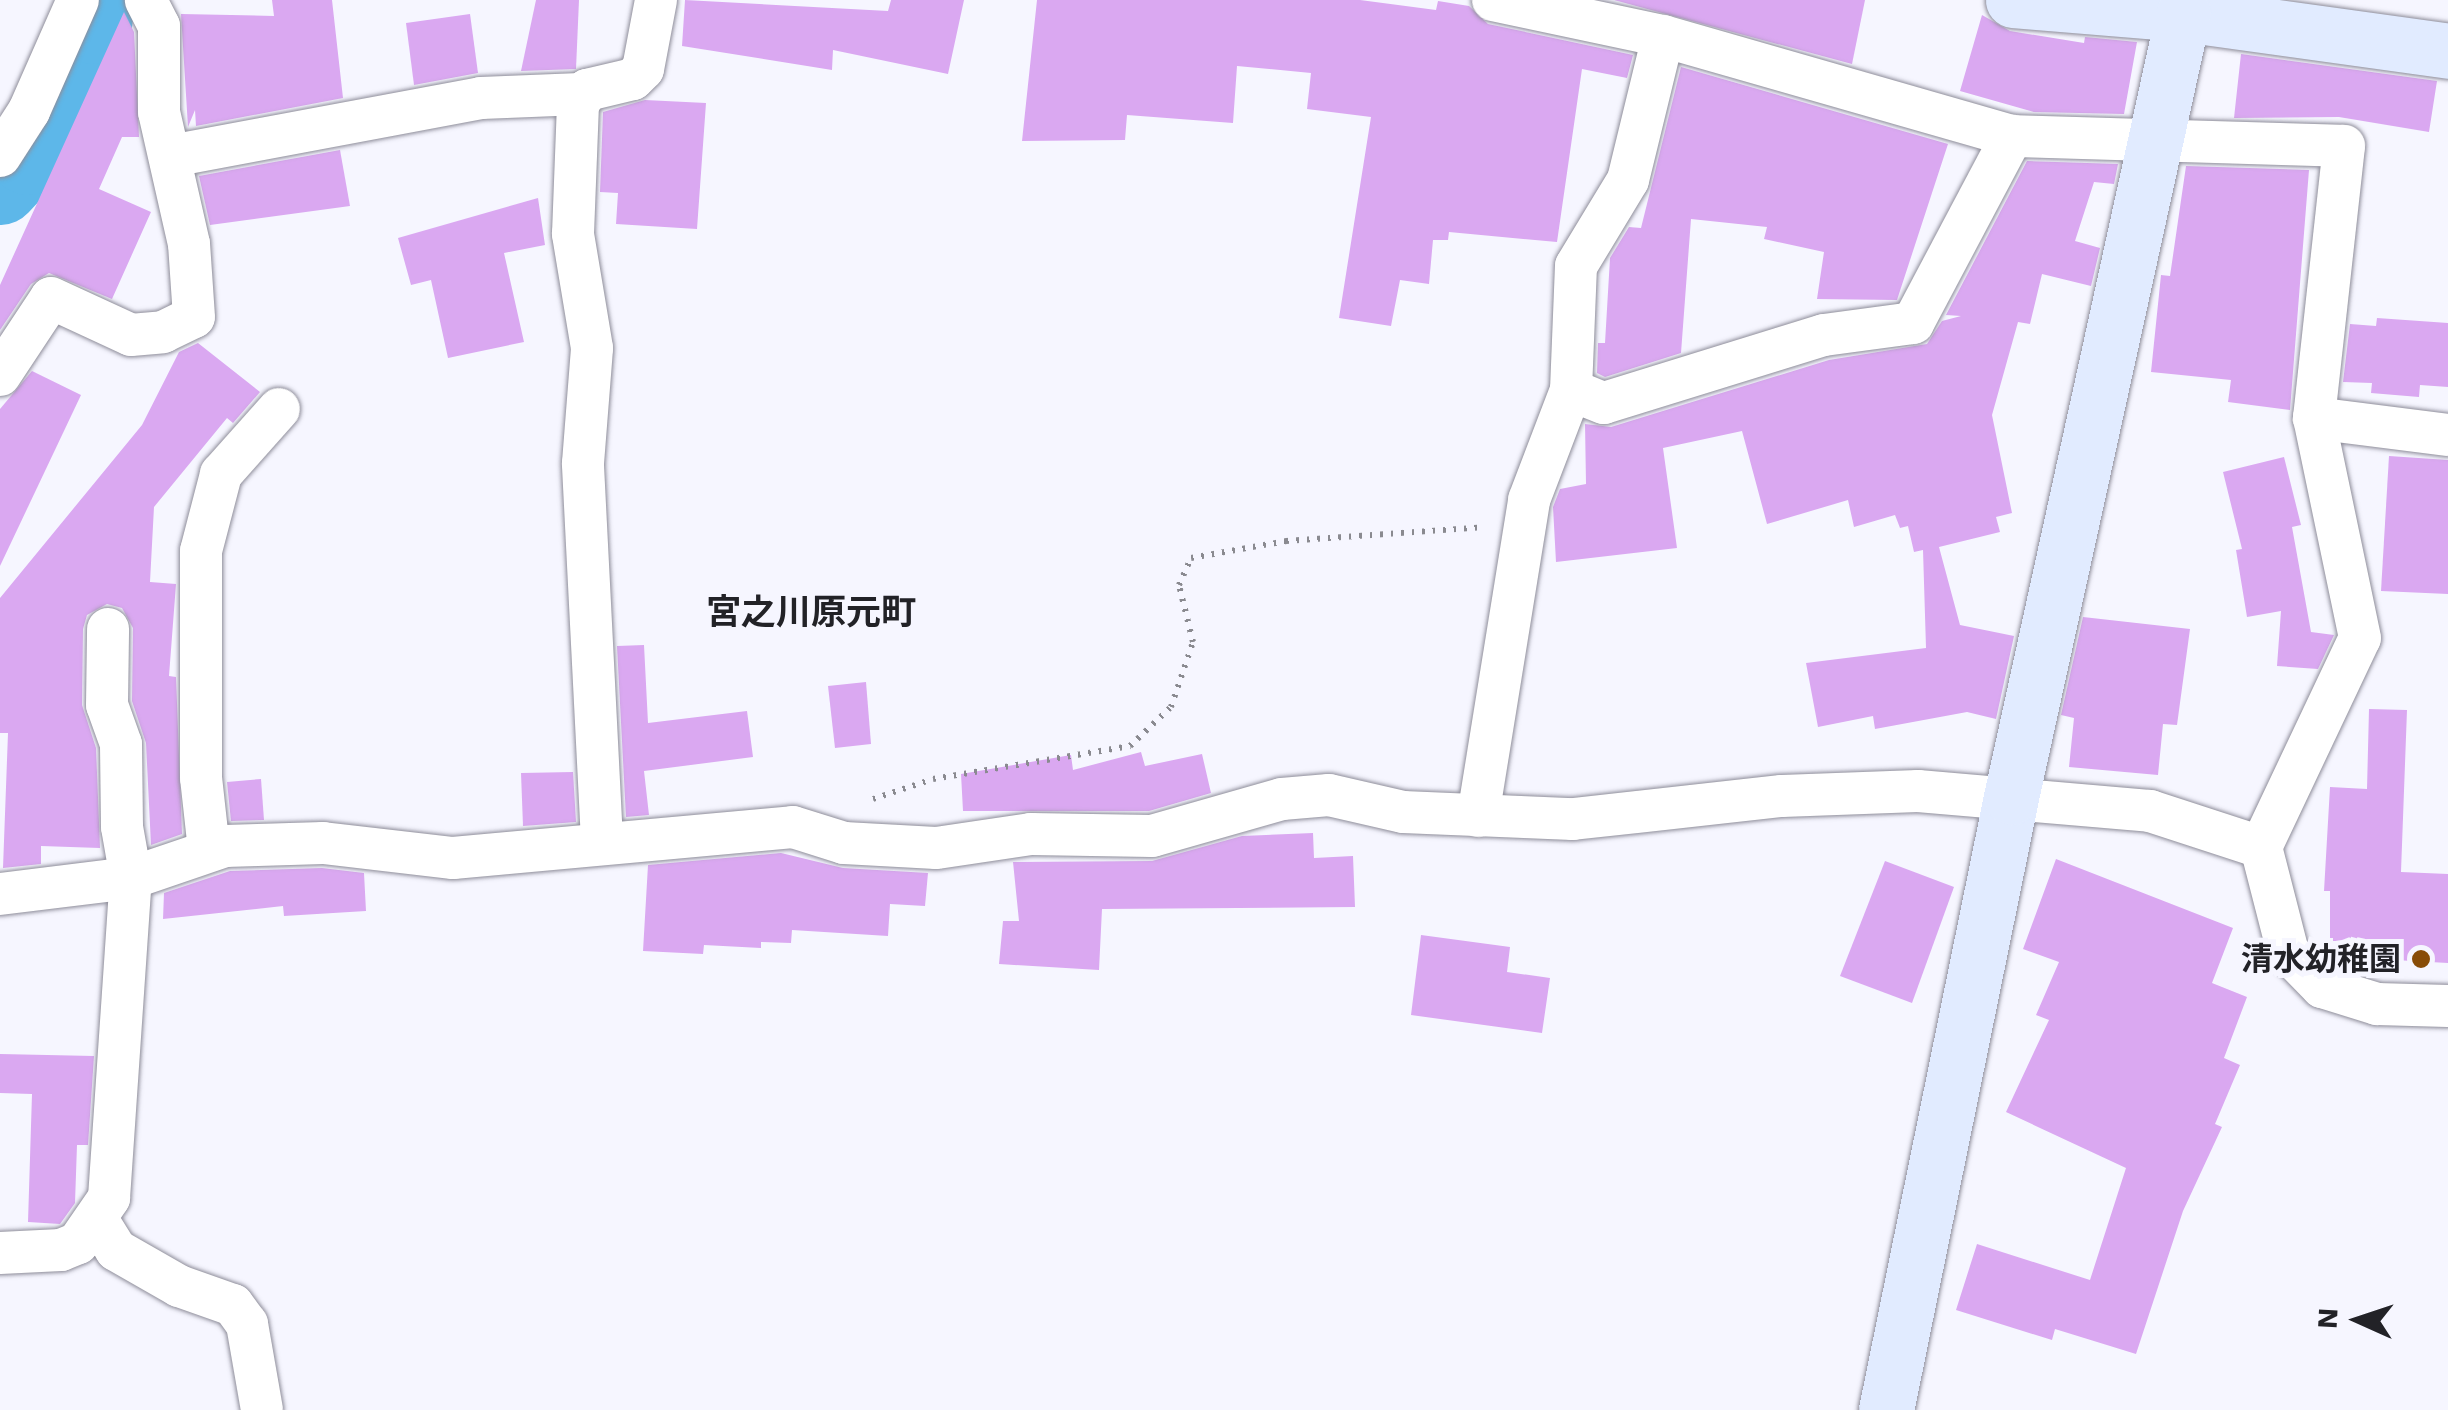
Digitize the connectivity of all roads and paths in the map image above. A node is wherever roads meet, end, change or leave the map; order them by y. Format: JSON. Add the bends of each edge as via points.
{"nodes":[{"id":1,"x":78,"y":0,"type":"edge"},
{"id":2,"x":146,"y":0,"type":"edge"},
{"id":3,"x":656,"y":0,"type":"edge"},
{"id":4,"x":1493,"y":0,"type":"edge"},
{"id":5,"x":2014,"y":0,"type":"edge"},
{"id":6,"x":2184,"y":7,"type":"edge"},
{"id":7,"x":1664,"y":36,"type":"junction"},
{"id":8,"x":2448,"y":51,"type":"edge"},
{"id":9,"x":581,"y":94,"type":"junction"},
{"id":10,"x":2012,"y":136,"type":"junction"},
{"id":11,"x":2157,"y":138,"type":"junction"},
{"id":12,"x":0,"y":156,"type":"edge"},
{"id":13,"x":171,"y":156,"type":"junction"},
{"id":14,"x":0,"y":375,"type":"edge"},
{"id":15,"x":1572,"y":390,"type":"junction"},
{"id":16,"x":278,"y":409,"type":"dead end"},
{"id":17,"x":2314,"y":418,"type":"junction"},
{"id":18,"x":2448,"y":435,"type":"edge"},
{"id":19,"x":1526,"y":525,"type":"junction"},
{"id":20,"x":108,"y":629,"type":"dead end"},
{"id":21,"x":2010,"y":798,"type":"junction"},
{"id":22,"x":863,"y":803,"type":"dead end"},
{"id":23,"x":1478,"y":816,"type":"junction"},
{"id":24,"x":602,"y":841,"type":"junction"},
{"id":25,"x":2261,"y":846,"type":"junction"},
{"id":26,"x":209,"y":850,"type":"junction"},
{"id":27,"x":131,"y":878,"type":"junction"},
{"id":28,"x":0,"y":894,"type":"edge"},
{"id":29,"x":2448,"y":1006,"type":"edge"},
{"id":30,"x":98,"y":1221,"type":"junction"},
{"id":31,"x":0,"y":1253,"type":"edge"},
{"id":32,"x":262,"y":1410,"type":"edge"},
{"id":33,"x":1886,"y":1410,"type":"edge"}],
"edges":[{"from":1,"to":12,"type":"street","via":[[60,50]]},
{"from":2,"to":13,"type":"street","via":[[159,26],[159,112]]},
{"from":3,"to":9,"type":"street","via":[[643,69],[633,79]]},
{"from":4,"to":7,"type":"street"},
{"from":5,"to":6,"type":"street"},
{"from":6,"to":8,"type":"street"},
{"from":6,"to":11,"type":"street"},
{"from":7,"to":10,"type":"street"},
{"from":7,"to":15,"type":"street","via":[[1628,180],[1576,266]]},
{"from":9,"to":13,"type":"street","via":[[481,98]]},
{"from":9,"to":24,"type":"street","via":[[573,234],[592,348],[584,463]]},
{"from":10,"to":11,"type":"street"},
{"from":10,"to":15,"type":"street","via":[[1913,324],[1824,335],[1604,403]]},
{"from":11,"to":17,"type":"street","via":[[2344,146]]},
{"from":11,"to":21,"type":"street"},
{"from":13,"to":14,"type":"street","via":[[189,244],[194,317],[162,332],[131,335],[51,298]]},
{"from":15,"to":19,"type":"street"},
{"from":16,"to":26,"type":"street","via":[[220,474],[200,551],[201,778]]},
{"from":17,"to":18,"type":"street"},
{"from":17,"to":25,"type":"street","via":[[2360,638]]},
{"from":19,"to":22,"type":"path","via":[[1286,541],[1191,558],[1179,585],[1193,642],[1188,658],[1172,707],[1130,746],[933,779]]},
{"from":19,"to":23,"type":"street"},
{"from":20,"to":27,"type":"street","via":[[106,705],[120,744]]},
{"from":21,"to":23,"type":"street","via":[[1918,792],[1782,796],[1573,820]]},
{"from":21,"to":25,"type":"street","via":[[2150,811]]},
{"from":21,"to":33,"type":"street"},
{"from":23,"to":24,"type":"street","via":[[1403,812],[1329,795],[1282,799],[1152,836],[1031,834],[936,848],[844,843],[793,827]]},
{"from":24,"to":26,"type":"street","via":[[453,858],[323,843]]},
{"from":25,"to":29,"type":"street","via":[[2288,952],[2322,987],[2376,1004]]},
{"from":26,"to":27,"type":"street"},
{"from":27,"to":28,"type":"street"},
{"from":27,"to":30,"type":"street","via":[[116,1144],[109,1198]]},
{"from":30,"to":31,"type":"street","via":[[60,1250]]},
{"from":30,"to":32,"type":"street","via":[[116,1250],[179,1286],[233,1305],[246,1324]]}]}
